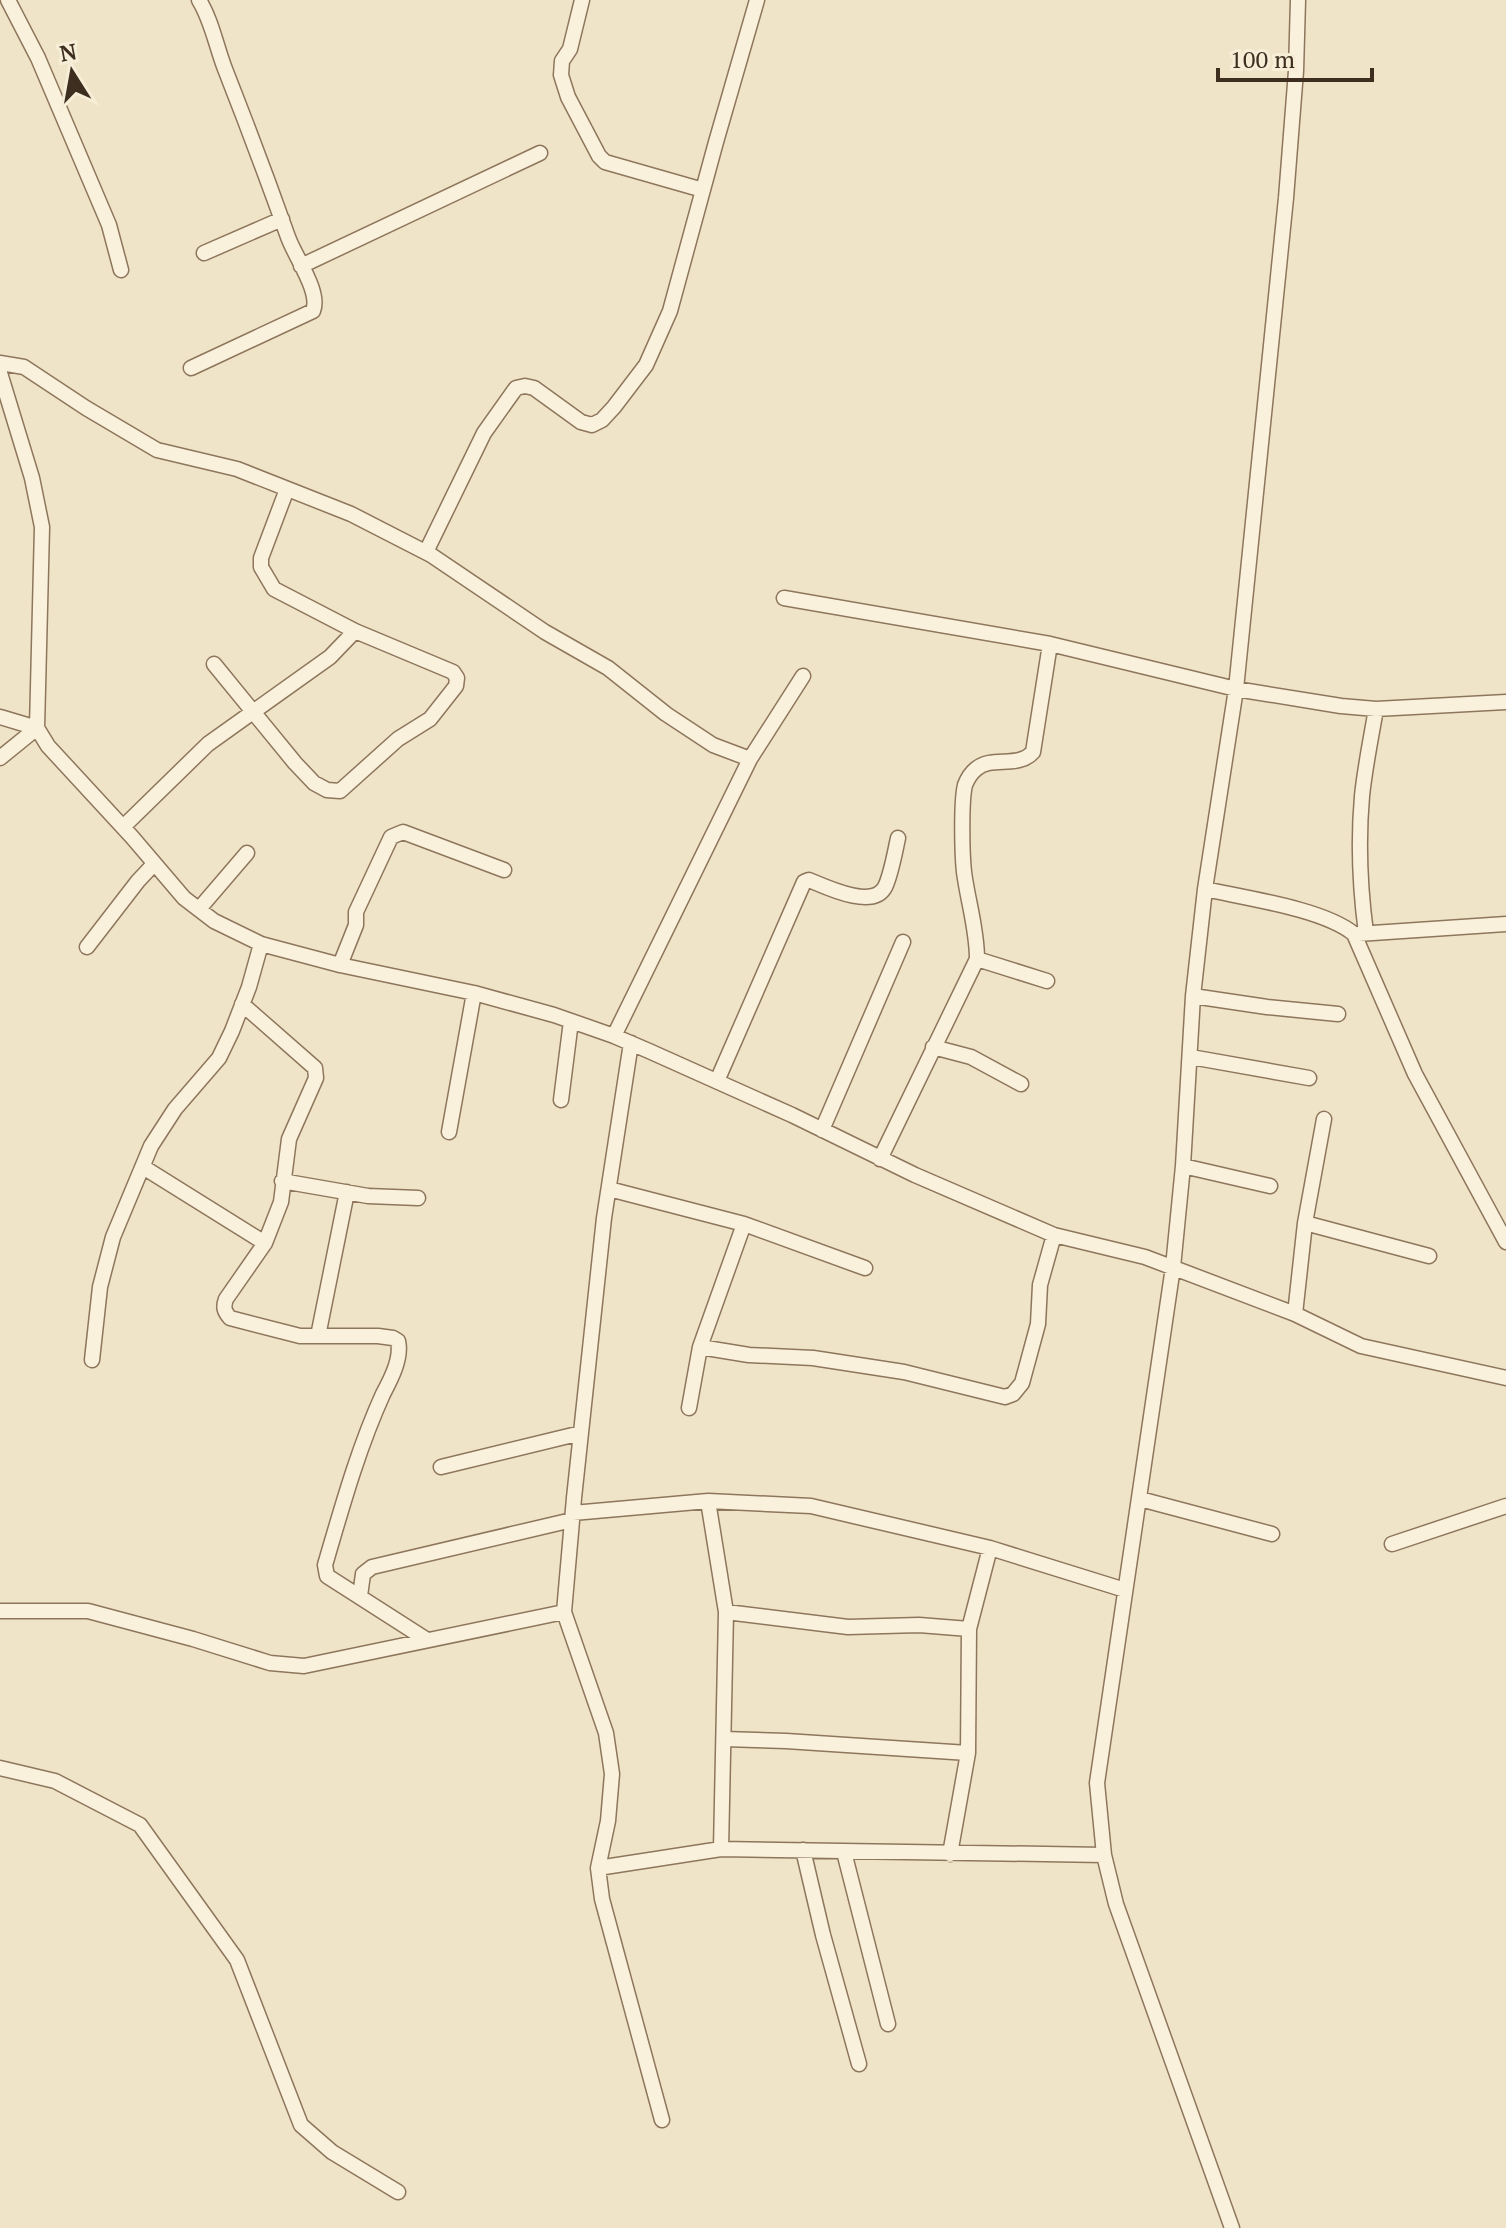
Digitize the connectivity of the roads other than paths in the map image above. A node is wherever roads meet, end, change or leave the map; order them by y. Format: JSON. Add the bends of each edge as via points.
{"nodes":[{"id":1,"x":199,"y":0,"type":"edge"},
{"id":2,"x":582,"y":0,"type":"edge"},
{"id":3,"x":757,"y":0,"type":"edge"},
{"id":4,"x":1298,"y":0,"type":"edge"},
{"id":5,"x":4,"y":1,"type":"edge"},
{"id":6,"x":540,"y":153,"type":"dead end"},
{"id":7,"x":703,"y":190,"type":"junction"},
{"id":8,"x":282,"y":219,"type":"junction"},
{"id":9,"x":204,"y":253,"type":"dead end"},
{"id":10,"x":301,"y":266,"type":"junction"},
{"id":11,"x":121,"y":270,"type":"dead end"},
{"id":12,"x":0,"y":363,"type":"edge"},
{"id":13,"x":191,"y":368,"type":"dead end"},
{"id":14,"x":0,"y":373,"type":"edge"},
{"id":15,"x":287,"y":489,"type":"junction"},
{"id":16,"x":426,"y":552,"type":"junction"},
{"id":17,"x":784,"y":598,"type":"dead end"},
{"id":18,"x":355,"y":631,"type":"junction"},
{"id":19,"x":1050,"y":644,"type":"junction"},
{"id":20,"x":214,"y":664,"type":"dead end"},
{"id":21,"x":803,"y":676,"type":"dead end"},
{"id":22,"x":1236,"y":689,"type":"junction"},
{"id":23,"x":1506,"y":702,"type":"edge"},
{"id":24,"x":1376,"y":709,"type":"junction"},
{"id":25,"x":254,"y":712,"type":"junction"},
{"id":26,"x":0,"y":717,"type":"edge"},
{"id":27,"x":37,"y":728,"type":"junction"},
{"id":28,"x":0,"y":758,"type":"edge"},
{"id":29,"x":750,"y":759,"type":"junction"},
{"id":30,"x":123,"y":827,"type":"junction"},
{"id":31,"x":898,"y":838,"type":"dead end"},
{"id":32,"x":247,"y":853,"type":"dead end"},
{"id":33,"x":154,"y":864,"type":"junction"},
{"id":34,"x":504,"y":870,"type":"dead end"},
{"id":35,"x":1205,"y":889,"type":"junction"},
{"id":36,"x":199,"y":909,"type":"junction"},
{"id":37,"x":1506,"y":924,"type":"edge"},
{"id":38,"x":1360,"y":934,"type":"junction"},
{"id":39,"x":903,"y":942,"type":"dead end"},
{"id":40,"x":261,"y":944,"type":"junction"},
{"id":41,"x":87,"y":947,"type":"dead end"},
{"id":42,"x":977,"y":959,"type":"junction"},
{"id":43,"x":340,"y":965,"type":"junction"},
{"id":44,"x":1047,"y":981,"type":"dead end"},
{"id":45,"x":474,"y":993,"type":"junction"},
{"id":46,"x":1193,"y":996,"type":"junction"},
{"id":47,"x":242,"y":1004,"type":"junction"},
{"id":48,"x":1338,"y":1014,"type":"dead end"},
{"id":49,"x":571,"y":1021,"type":"junction"},
{"id":50,"x":614,"y":1036,"type":"junction"},
{"id":51,"x":631,"y":1043,"type":"junction"},
{"id":52,"x":933,"y":1047,"type":"junction"},
{"id":53,"x":1191,"y":1057,"type":"junction"},
{"id":54,"x":1309,"y":1078,"type":"dead end"},
{"id":55,"x":717,"y":1081,"type":"junction"},
{"id":56,"x":1021,"y":1084,"type":"dead end"},
{"id":57,"x":561,"y":1100,"type":"dead end"},
{"id":58,"x":1324,"y":1119,"type":"dead end"},
{"id":59,"x":822,"y":1130,"type":"junction"},
{"id":60,"x":449,"y":1132,"type":"dead end"},
{"id":61,"x":880,"y":1159,"type":"junction"},
{"id":62,"x":1183,"y":1166,"type":"junction"},
{"id":63,"x":143,"y":1167,"type":"junction"},
{"id":64,"x":282,"y":1181,"type":"junction"},
{"id":65,"x":1270,"y":1186,"type":"dead end"},
{"id":66,"x":609,"y":1189,"type":"junction"},
{"id":67,"x":347,"y":1192,"type":"junction"},
{"id":68,"x":418,"y":1198,"type":"dead end"},
{"id":69,"x":1506,"y":1208,"type":"edge"},
{"id":70,"x":1491,"y":1214,"type":"junction"},
{"id":71,"x":1305,"y":1223,"type":"junction"},
{"id":72,"x":744,"y":1224,"type":"junction"},
{"id":73,"x":1054,"y":1235,"type":"junction"},
{"id":74,"x":1506,"y":1242,"type":"edge"},
{"id":75,"x":265,"y":1243,"type":"junction"},
{"id":76,"x":1429,"y":1256,"type":"dead end"},
{"id":77,"x":1173,"y":1267,"type":"junction"},
{"id":78,"x":865,"y":1268,"type":"dead end"},
{"id":79,"x":1295,"y":1314,"type":"junction"},
{"id":80,"x":318,"y":1336,"type":"junction"},
{"id":81,"x":700,"y":1347,"type":"junction"},
{"id":82,"x":92,"y":1360,"type":"dead end"},
{"id":83,"x":1506,"y":1378,"type":"edge"},
{"id":84,"x":689,"y":1408,"type":"dead end"},
{"id":85,"x":581,"y":1433,"type":"junction"},
{"id":86,"x":441,"y":1467,"type":"dead end"},
{"id":87,"x":1140,"y":1499,"type":"junction"},
{"id":88,"x":708,"y":1501,"type":"junction"},
{"id":89,"x":1506,"y":1506,"type":"edge"},
{"id":90,"x":572,"y":1516,"type":"junction"},
{"id":91,"x":1272,"y":1534,"type":"dead end"},
{"id":92,"x":1392,"y":1544,"type":"dead end"},
{"id":93,"x":990,"y":1548,"type":"junction"},
{"id":94,"x":1125,"y":1590,"type":"junction"},
{"id":95,"x":360,"y":1596,"type":"junction"},
{"id":96,"x":0,"y":1611,"type":"edge"},
{"id":97,"x":564,"y":1612,"type":"junction"},
{"id":98,"x":726,"y":1612,"type":"junction"},
{"id":99,"x":969,"y":1629,"type":"junction"},
{"id":100,"x":427,"y":1640,"type":"junction"},
{"id":101,"x":724,"y":1739,"type":"junction"},
{"id":102,"x":968,"y":1753,"type":"junction"},
{"id":103,"x":0,"y":1768,"type":"edge"},
{"id":104,"x":721,"y":1849,"type":"junction"},
{"id":105,"x":803,"y":1850,"type":"junction"},
{"id":106,"x":844,"y":1852,"type":"junction"},
{"id":107,"x":950,"y":1854,"type":"junction"},
{"id":108,"x":1104,"y":1855,"type":"junction"},
{"id":109,"x":598,"y":1868,"type":"junction"},
{"id":110,"x":888,"y":2024,"type":"dead end"},
{"id":111,"x":859,"y":2064,"type":"dead end"},
{"id":112,"x":662,"y":2120,"type":"dead end"},
{"id":113,"x":398,"y":2192,"type":"dead end"},
{"id":114,"x":1232,"y":2228,"type":"edge"}],
"edges":[{"from":1,"to":8,"type":"street"},
{"from":2,"to":7,"type":"street","via":[[561,75],[599,156]]},
{"from":3,"to":7,"type":"street"},
{"from":4,"to":22,"type":"street","via":[[1286,198]]},
{"from":5,"to":11,"type":"street","via":[[38,58],[109,225]]},
{"from":6,"to":10,"type":"street"},
{"from":7,"to":16,"type":"street","via":[[670,311],[646,365],[614,407],[592,425],[534,388],[516,388],[484,433]]},
{"from":8,"to":9,"type":"street"},
{"from":8,"to":10,"type":"street"},
{"from":10,"to":13,"type":"street","via":[[315,300],[313,311]]},
{"from":12,"to":15,"type":"street","via":[[24,367],[157,450],[237,469]]},
{"from":14,"to":27,"type":"street","via":[[42,527]]},
{"from":15,"to":16,"type":"street"},
{"from":15,"to":18,"type":"street","via":[[261,558],[266,579],[274,589]]},
{"from":16,"to":29,"type":"street","via":[[608,668],[713,745]]},
{"from":17,"to":19,"type":"street"},
{"from":18,"to":25,"type":"street","via":[[330,657]]},
{"from":18,"to":25,"type":"street","via":[[453,672],[456,686],[430,719],[398,739],[340,791],[314,783]]},
{"from":19,"to":22,"type":"street"},
{"from":19,"to":42,"type":"street","via":[[1033,752],[1021,761],[977,768],[965,786],[964,873]]},
{"from":20,"to":25,"type":"street"},
{"from":21,"to":29,"type":"street"},
{"from":22,"to":24,"type":"street"},
{"from":22,"to":35,"type":"street"},
{"from":23,"to":24,"type":"street"},
{"from":24,"to":38,"type":"street","via":[[1360,820]]},
{"from":25,"to":30,"type":"street","via":[[208,744]]},
{"from":26,"to":27,"type":"street"},
{"from":27,"to":28,"type":"street"},
{"from":27,"to":30,"type":"street"},
{"from":29,"to":50,"type":"street"},
{"from":30,"to":33,"type":"street"},
{"from":31,"to":55,"type":"street","via":[[884,889],[876,896],[849,896],[804,882]]},
{"from":32,"to":36,"type":"street"},
{"from":33,"to":36,"type":"street"},
{"from":33,"to":41,"type":"street"},
{"from":34,"to":43,"type":"street","via":[[397,833],[356,912]]},
{"from":35,"to":38,"type":"street","via":[[1313,914]]},
{"from":35,"to":46,"type":"street"},
{"from":36,"to":40,"type":"street"},
{"from":37,"to":38,"type":"street"},
{"from":38,"to":70,"type":"street","via":[[1415,1074]]},
{"from":39,"to":59,"type":"street"},
{"from":40,"to":43,"type":"street"},
{"from":40,"to":47,"type":"street"},
{"from":42,"to":44,"type":"street"},
{"from":42,"to":52,"type":"street"},
{"from":43,"to":45,"type":"street"},
{"from":45,"to":49,"type":"street"},
{"from":45,"to":60,"type":"street"},
{"from":46,"to":48,"type":"street"},
{"from":46,"to":53,"type":"street"},
{"from":47,"to":63,"type":"street","via":[[219,1058],[175,1109]]},
{"from":47,"to":64,"type":"street","via":[[315,1068],[316,1078],[289,1139]]},
{"from":49,"to":50,"type":"street"},
{"from":49,"to":57,"type":"street"},
{"from":50,"to":51,"type":"street"},
{"from":51,"to":55,"type":"street"},
{"from":51,"to":66,"type":"street"},
{"from":52,"to":56,"type":"street","via":[[971,1057]]},
{"from":52,"to":61,"type":"street"},
{"from":53,"to":54,"type":"street"},
{"from":53,"to":62,"type":"street"},
{"from":55,"to":59,"type":"street"},
{"from":58,"to":71,"type":"street"},
{"from":59,"to":61,"type":"street"},
{"from":61,"to":73,"type":"street"},
{"from":62,"to":65,"type":"street"},
{"from":62,"to":77,"type":"street"},
{"from":63,"to":75,"type":"street"},
{"from":63,"to":82,"type":"street","via":[[113,1237],[100,1287]]},
{"from":64,"to":67,"type":"street"},
{"from":64,"to":75,"type":"street","via":[[281,1202]]},
{"from":66,"to":72,"type":"street"},
{"from":66,"to":85,"type":"street"},
{"from":67,"to":68,"type":"street"},
{"from":67,"to":80,"type":"street"},
{"from":69,"to":70,"type":"street"},
{"from":70,"to":74,"type":"street"},
{"from":71,"to":76,"type":"street"},
{"from":71,"to":79,"type":"street"},
{"from":72,"to":78,"type":"street"},
{"from":72,"to":81,"type":"street"},
{"from":73,"to":77,"type":"street"},
{"from":73,"to":81,"type":"street","via":[[1022,1383],[1005,1397],[904,1372]]},
{"from":75,"to":80,"type":"street","via":[[226,1299],[226,1313],[300,1336]]},
{"from":77,"to":79,"type":"street"},
{"from":77,"to":87,"type":"street"},
{"from":79,"to":83,"type":"street","via":[[1361,1346]]},
{"from":80,"to":95,"type":"street","via":[[393,1338],[400,1350],[367,1429],[325,1565],[327,1576]]},
{"from":81,"to":84,"type":"street"},
{"from":85,"to":86,"type":"street"},
{"from":85,"to":90,"type":"street"},
{"from":87,"to":91,"type":"street"},
{"from":87,"to":94,"type":"street"},
{"from":88,"to":90,"type":"street"},
{"from":88,"to":93,"type":"street","via":[[811,1506]]},
{"from":88,"to":98,"type":"street"},
{"from":89,"to":92,"type":"street"},
{"from":90,"to":95,"type":"street","via":[[372,1567],[363,1574]]},
{"from":90,"to":97,"type":"street"},
{"from":93,"to":94,"type":"street"},
{"from":93,"to":99,"type":"street"},
{"from":94,"to":108,"type":"street","via":[[1097,1783]]},
{"from":95,"to":100,"type":"street"},
{"from":96,"to":100,"type":"street","via":[[88,1611],[270,1663],[304,1666]]},
{"from":97,"to":100,"type":"street"},
{"from":97,"to":109,"type":"street","via":[[606,1733],[612,1774]]},
{"from":98,"to":99,"type":"street","via":[[848,1627]]},
{"from":98,"to":101,"type":"street"},
{"from":99,"to":102,"type":"street"},
{"from":101,"to":102,"type":"street"},
{"from":101,"to":104,"type":"street"},
{"from":102,"to":107,"type":"street"},
{"from":103,"to":113,"type":"street","via":[[55,1781],[140,1825],[237,1960],[301,2125],[332,2152]]},
{"from":104,"to":105,"type":"street"},
{"from":104,"to":109,"type":"street"},
{"from":105,"to":106,"type":"street"},
{"from":105,"to":111,"type":"street"},
{"from":106,"to":107,"type":"street"},
{"from":106,"to":110,"type":"street"},
{"from":107,"to":108,"type":"street"},
{"from":108,"to":114,"type":"street","via":[[1116,1904]]},
{"from":109,"to":112,"type":"street"}]}
